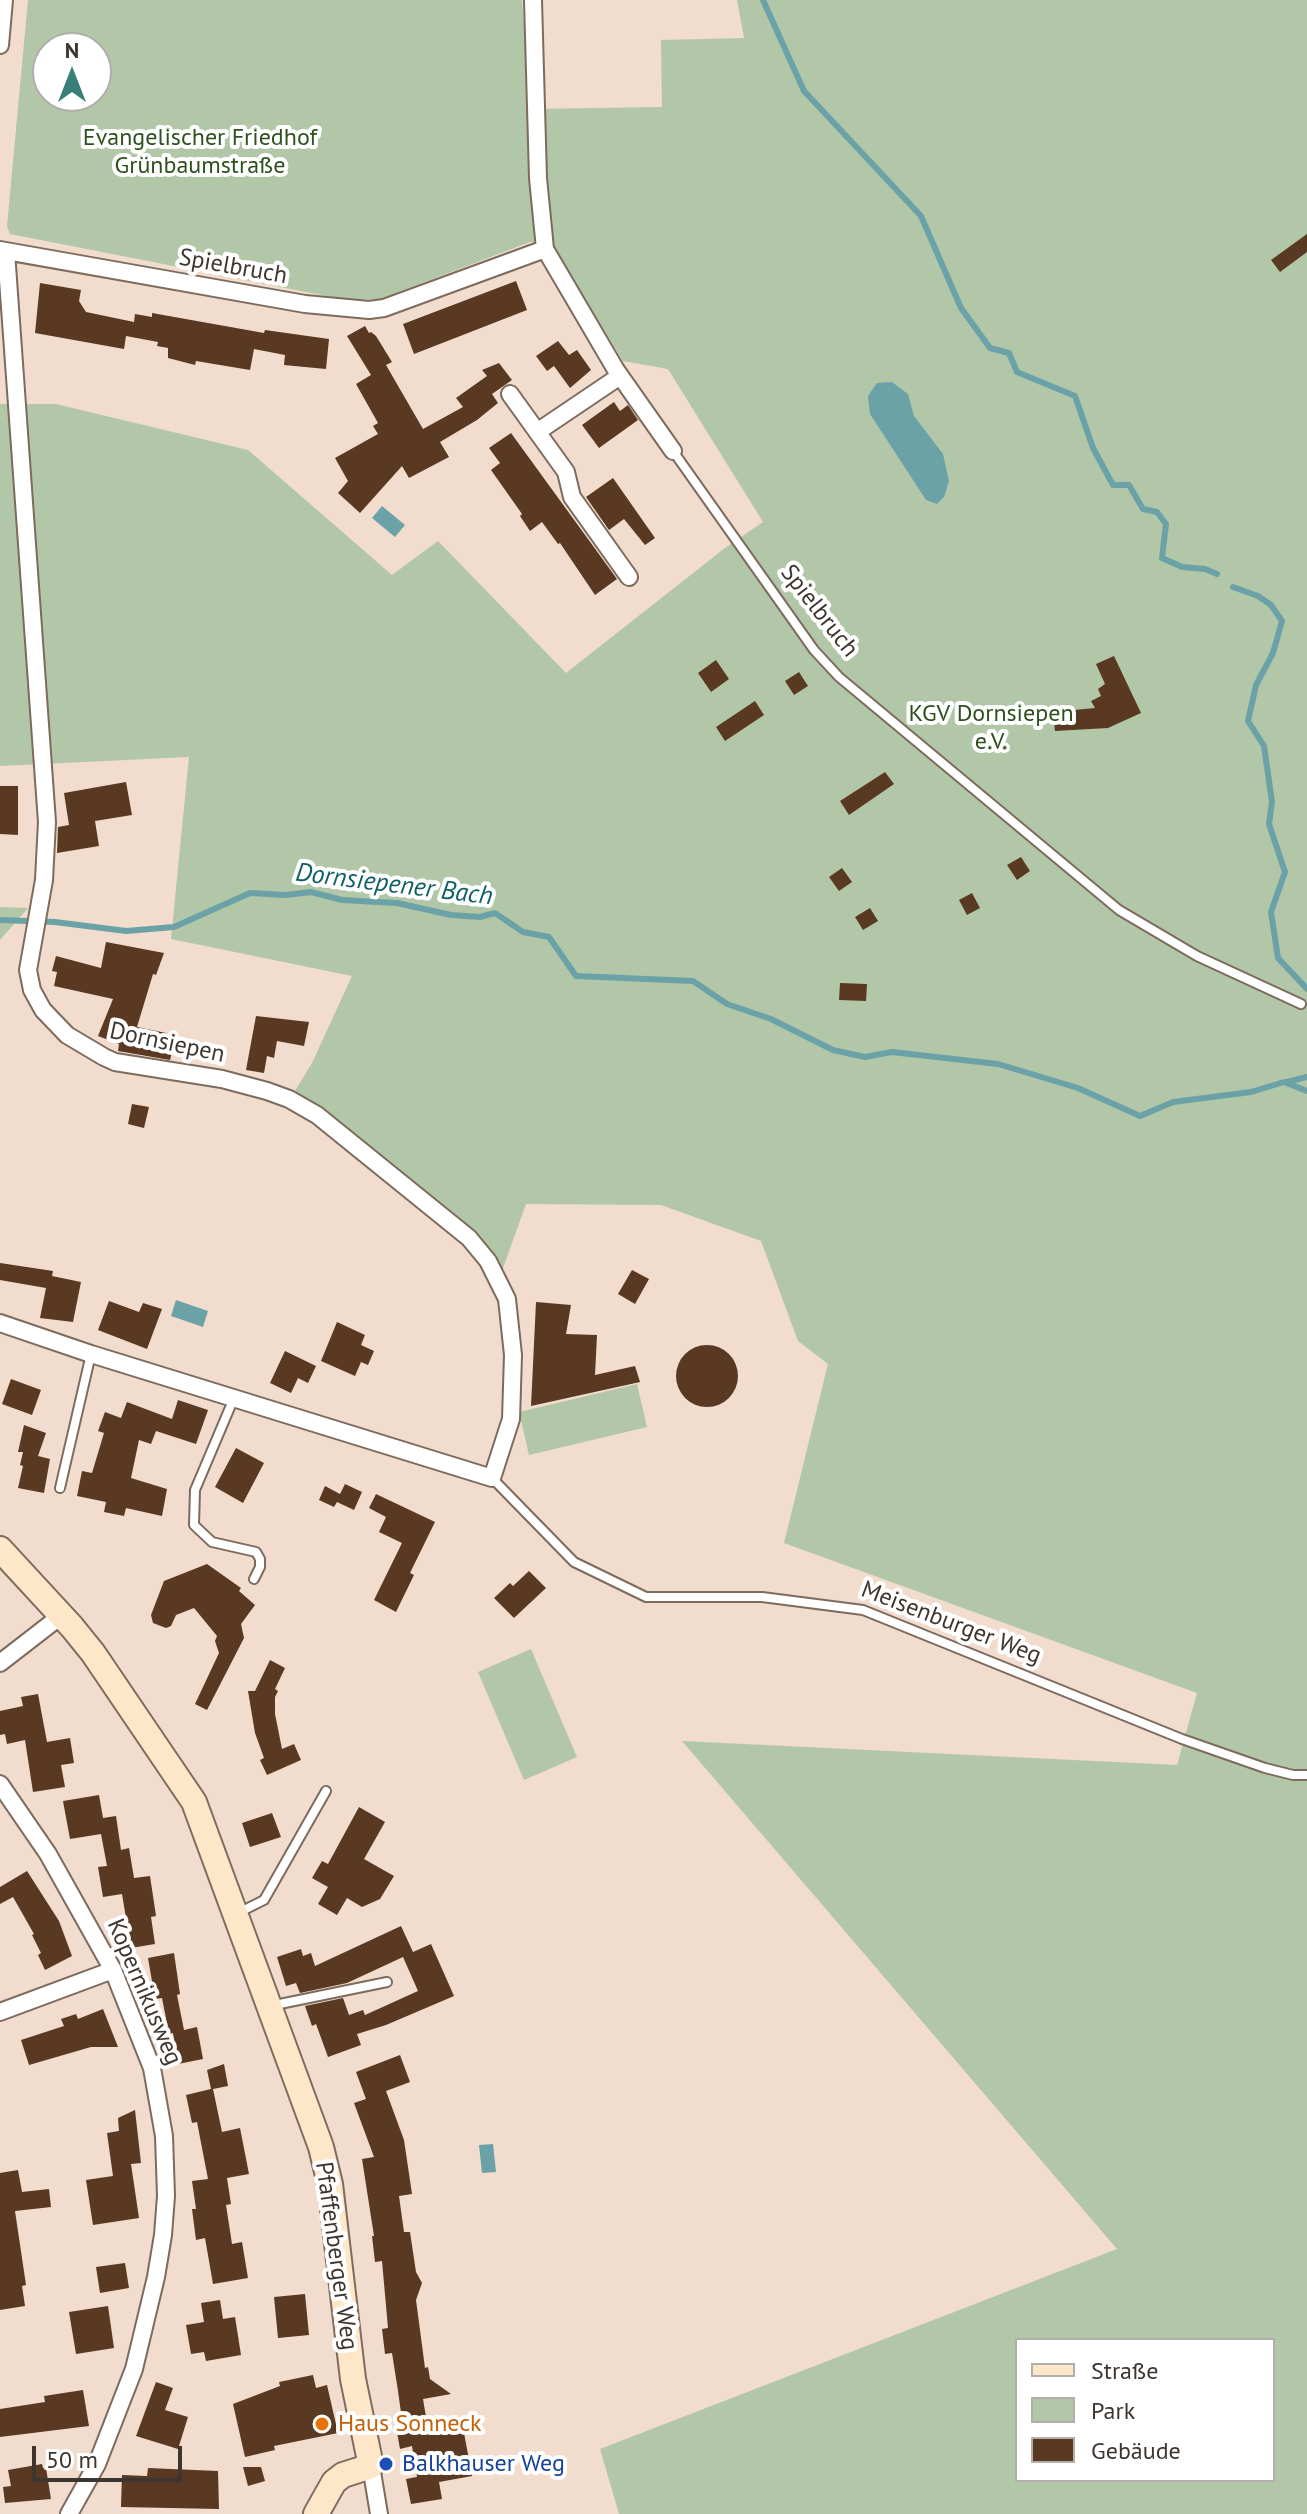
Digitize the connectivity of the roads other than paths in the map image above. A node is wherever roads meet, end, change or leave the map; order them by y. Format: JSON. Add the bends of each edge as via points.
{"nodes":[{"id":1,"x":4,"y":0,"type":"edge"},
{"id":2,"x":533,"y":0,"type":"edge"},
{"id":3,"x":0,"y":45,"type":"edge"},
{"id":4,"x":545,"y":249,"type":"junction"},
{"id":5,"x":3,"y":251,"type":"edge"},
{"id":6,"x":620,"y":376,"type":"junction"},
{"id":7,"x":510,"y":394,"type":"dead end"},
{"id":8,"x":537,"y":432,"type":"junction"},
{"id":9,"x":673,"y":451,"type":"joint"},
{"id":10,"x":629,"y":577,"type":"dead end"},
{"id":11,"x":1301,"y":1004,"type":"dead end"},
{"id":12,"x":0,"y":1323,"type":"edge"},
{"id":13,"x":91,"y":1354,"type":"junction"},
{"id":14,"x":234,"y":1398,"type":"junction"},
{"id":15,"x":492,"y":1478,"type":"junction"},
{"id":16,"x":60,"y":1488,"type":"dead end"},
{"id":17,"x":0,"y":1549,"type":"edge"},
{"id":18,"x":254,"y":1579,"type":"dead end"},
{"id":19,"x":62,"y":1615,"type":"junction"},
{"id":20,"x":0,"y":1663,"type":"edge"},
{"id":21,"x":1307,"y":1775,"type":"edge"},
{"id":22,"x":0,"y":1784,"type":"edge"},
{"id":23,"x":326,"y":1791,"type":"dead end"},
{"id":24,"x":235,"y":1914,"type":"junction"},
{"id":25,"x":113,"y":1970,"type":"junction"},
{"id":26,"x":387,"y":1982,"type":"dead end"},
{"id":27,"x":270,"y":2006,"type":"junction"},
{"id":28,"x":0,"y":2012,"type":"edge"},
{"id":29,"x":371,"y":2466,"type":"junction"},
{"id":30,"x":69,"y":2514,"type":"edge"},
{"id":31,"x":316,"y":2514,"type":"edge"},
{"id":32,"x":379,"y":2514,"type":"edge"}],
"edges":[{"from":1,"to":3,"type":"street"},
{"from":2,"to":4,"type":"street","name":"Spielbruch"},
{"from":4,"to":5,"type":"street","name":"Spielbruch","via":[[369,310],[305,304]]},
{"from":4,"to":6,"type":"street","name":"Spielbruch"},
{"from":5,"to":15,"type":"street","name":"Dornsiepen","via":[[46,797],[45,858],[28,970],[32,990],[43,1010],[77,1043],[115,1062],[222,1079],[289,1099],[317,1115],[469,1238],[507,1299],[513,1355],[511,1419]]},
{"from":6,"to":8,"type":"street"},
{"from":6,"to":9,"type":"street","name":"Spielbruch"},
{"from":7,"to":8,"type":"street"},
{"from":8,"to":10,"type":"street","via":[[566,472],[572,497]]},
{"from":9,"to":11,"type":"lane","name":"Spielbruch","via":[[831,668],[1119,910],[1197,956]]},
{"from":12,"to":13,"type":"street","name":"Meisenburger Weg"},
{"from":13,"to":14,"type":"street","name":"Meisenburger Weg"},
{"from":13,"to":16,"type":"lane"},
{"from":14,"to":15,"type":"street","name":"Meisenburger Weg"},
{"from":14,"to":18,"type":"lane","via":[[195,1490],[194,1525],[212,1542],[256,1552],[260,1567]]},
{"from":15,"to":21,"type":"lane","name":"Meisenburger Weg","via":[[574,1562],[646,1597],[762,1597],[863,1610],[1182,1739],[1265,1768]]},
{"from":17,"to":19,"type":"main road","name":"Pfaffenberger Weg"},
{"from":19,"to":20,"type":"street"},
{"from":19,"to":24,"type":"main road","name":"Pfaffenberger Weg","via":[[194,1802]]},
{"from":22,"to":25,"type":"street","name":"Kopernikusweg","via":[[48,1854]]},
{"from":23,"to":24,"type":"lane","via":[[264,1900]]},
{"from":24,"to":27,"type":"main road","name":"Pfaffenberger Weg"},
{"from":25,"to":28,"type":"street"},
{"from":25,"to":30,"type":"street","name":"Kopernikusweg","via":[[157,2084],[165,2215],[134,2369],[97,2464]]},
{"from":26,"to":27,"type":"lane"},
{"from":27,"to":29,"type":"main road","name":"Pfaffenberger Weg","via":[[328,2174],[353,2379]]},
{"from":29,"to":31,"type":"main road","via":[[334,2482]]},
{"from":29,"to":32,"type":"street","name":"Pfaffenberger Weg"}]}
